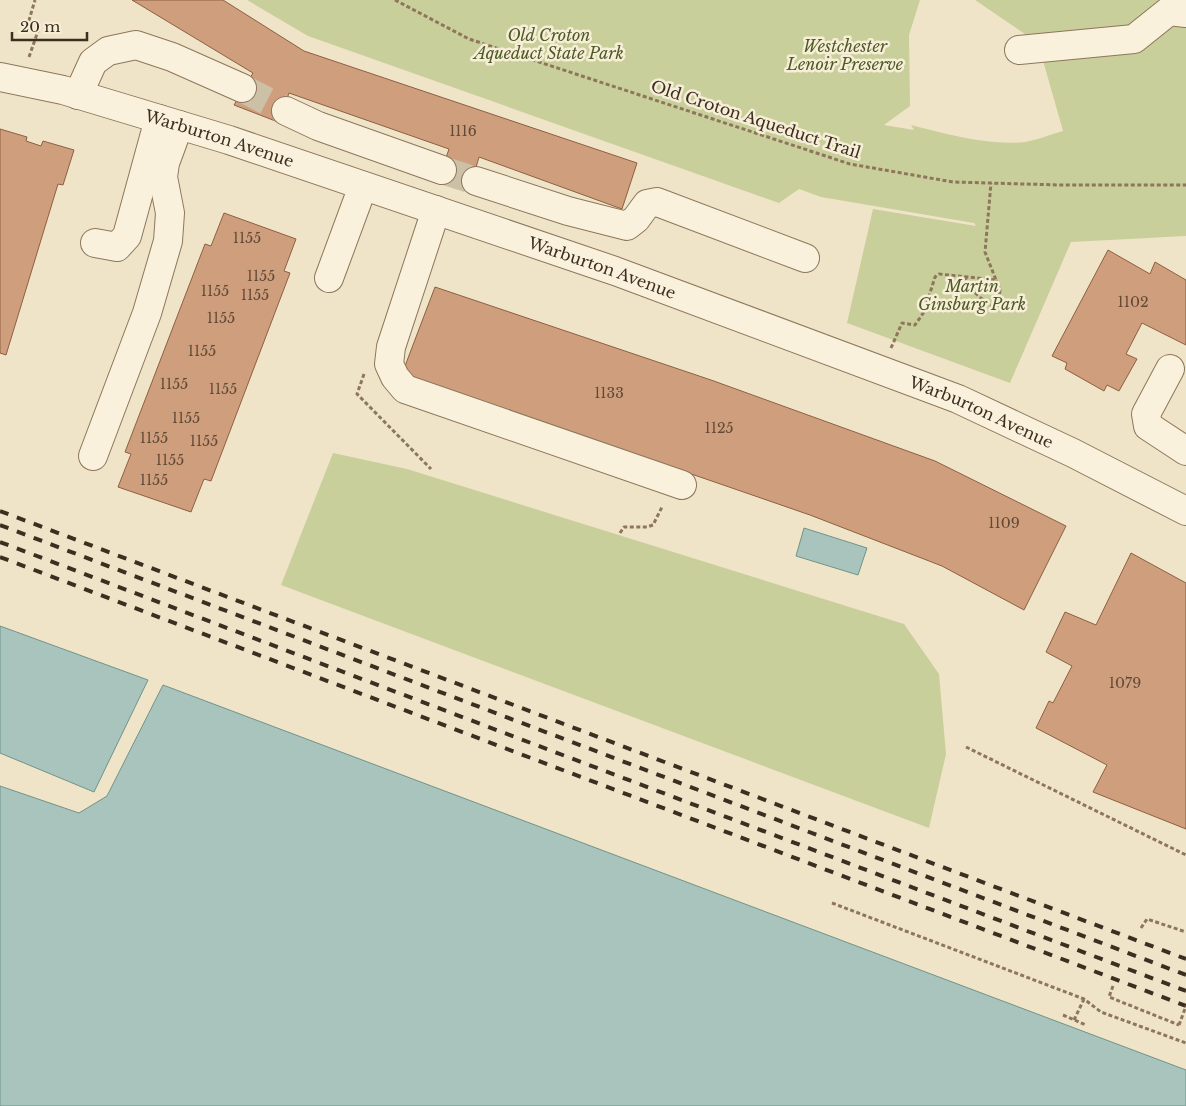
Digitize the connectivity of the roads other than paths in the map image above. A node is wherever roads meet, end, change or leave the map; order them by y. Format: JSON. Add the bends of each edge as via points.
{"nodes":[{"id":1,"x":1186,"y":13,"type":"edge"},
{"id":2,"x":1019,"y":50,"type":"dead end"},
{"id":3,"x":10,"y":79,"type":"edge"},
{"id":4,"x":242,"y":88,"type":"tunnel mouth"},
{"id":5,"x":78,"y":95,"type":"junction"},
{"id":6,"x":286,"y":112,"type":"tunnel mouth"},
{"id":7,"x":169,"y":122,"type":"junction"},
{"id":8,"x":442,"y":170,"type":"tunnel mouth"},
{"id":9,"x":476,"y":181,"type":"tunnel mouth"},
{"id":10,"x":363,"y":186,"type":"junction"},
{"id":11,"x":436,"y":210,"type":"junction"},
{"id":12,"x":95,"y":243,"type":"dead end"},
{"id":13,"x":805,"y":258,"type":"dead end"},
{"id":14,"x":329,"y":278,"type":"dead end"},
{"id":15,"x":1170,"y":369,"type":"dead end"},
{"id":16,"x":1186,"y":451,"type":"edge"},
{"id":17,"x":93,"y":456,"type":"dead end"},
{"id":18,"x":682,"y":485,"type":"dead end"},
{"id":19,"x":1184,"y":505,"type":"edge"}],
"edges":[{"from":1,"to":2,"type":"street","via":[[1169,11],[1134,39]]},
{"from":3,"to":5,"type":"street","name":"Warburton Avenue"},
{"from":4,"to":5,"type":"street","via":[[136,45],[108,51],[93,62]]},
{"from":5,"to":7,"type":"street","name":"Warburton Avenue"},
{"from":6,"to":8,"type":"street"},
{"from":7,"to":10,"type":"street","name":"Warburton Avenue"},
{"from":7,"to":12,"type":"street","via":[[127,236],[117,247]]},
{"from":7,"to":17,"type":"street","via":[[163,177],[170,214],[168,241],[147,313]]},
{"from":9,"to":13,"type":"street","via":[[627,226],[647,204],[657,202]]},
{"from":10,"to":11,"type":"street","name":"Warburton Avenue"},
{"from":10,"to":14,"type":"street"},
{"from":11,"to":18,"type":"street","via":[[391,347],[389,364],[405,389]]},
{"from":11,"to":19,"type":"street","name":"Warburton Avenue","via":[[615,271],[958,399]]},
{"from":15,"to":16,"type":"street","via":[[1146,414],[1148,426]]}]}
